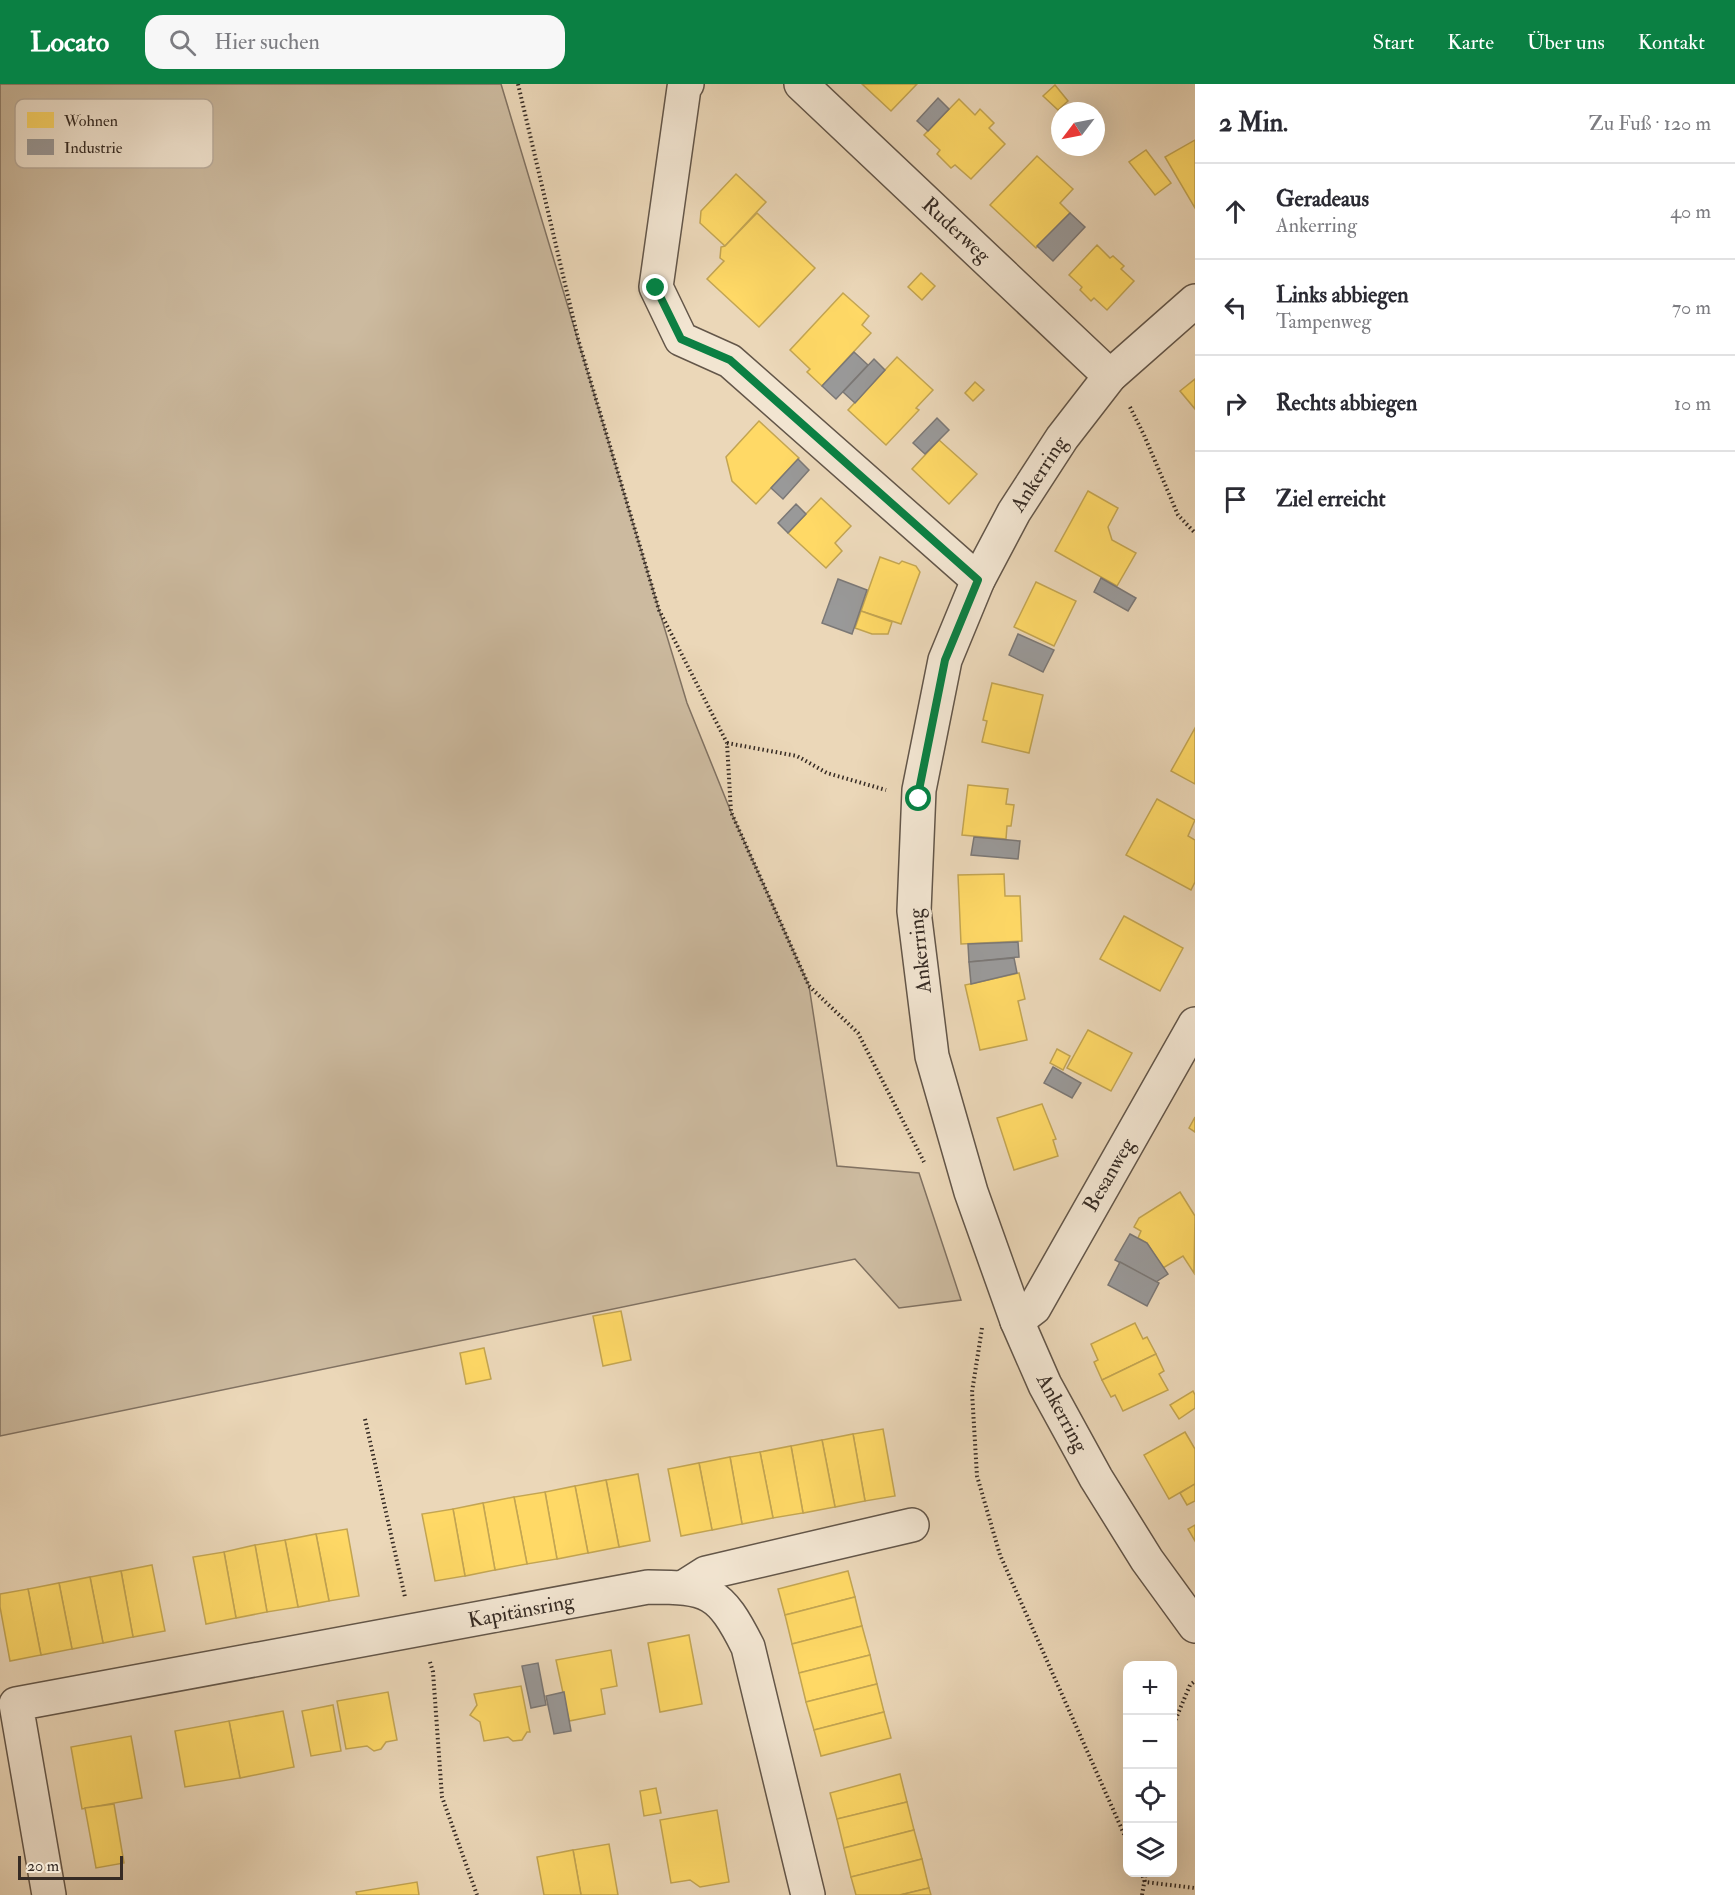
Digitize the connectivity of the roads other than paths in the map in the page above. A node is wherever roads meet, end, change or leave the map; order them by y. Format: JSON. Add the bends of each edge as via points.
{"nodes":[{"id":1,"x":687,"y":84,"type":"edge"},
{"id":2,"x":801,"y":84,"type":"edge"},
{"id":3,"x":1195,"y":301,"type":"edge"},
{"id":4,"x":1110,"y":376,"type":"junction"},
{"id":5,"x":978,"y":580,"type":"junction"},
{"id":6,"x":1195,"y":1024,"type":"edge"},
{"id":7,"x":1017,"y":1321,"type":"junction"},
{"id":8,"x":912,"y":1525,"type":"dead end"},
{"id":9,"x":684,"y":1587,"type":"junction"},
{"id":10,"x":1195,"y":1626,"type":"edge"},
{"id":11,"x":8,"y":1706,"type":"edge"},
{"id":12,"x":49,"y":1895,"type":"edge"},
{"id":13,"x":808,"y":1895,"type":"edge"}],
"edges":[{"from":1,"to":5,"type":"street","via":[[656,288],[681,339],[730,360]]},
{"from":2,"to":4,"type":"street","name":"Ruderweg"},
{"from":3,"to":4,"type":"street","name":"Ankerring"},
{"from":4,"to":5,"type":"street","name":"Ankerring","via":[[1062,438],[1014,512]]},
{"from":5,"to":7,"type":"street","name":"Ankerring","via":[[945,660],[919,790],[914,911],[932,1056],[971,1191]]},
{"from":6,"to":7,"type":"street","name":"Besanweg","via":[[1034,1308]]},
{"from":7,"to":10,"type":"street","name":"Ankerring","via":[[1045,1385],[1096,1478],[1147,1560]]},
{"from":8,"to":9,"type":"street","via":[[706,1572]]},
{"from":9,"to":11,"type":"street","name":"Kapitänsring","via":[[648,1587]]},
{"from":9,"to":13,"type":"street","name":"Kapitänsring","via":[[716,1598],[733,1617],[747,1647]]},
{"from":11,"to":12,"type":"street","name":"Kapitänsring"}]}
